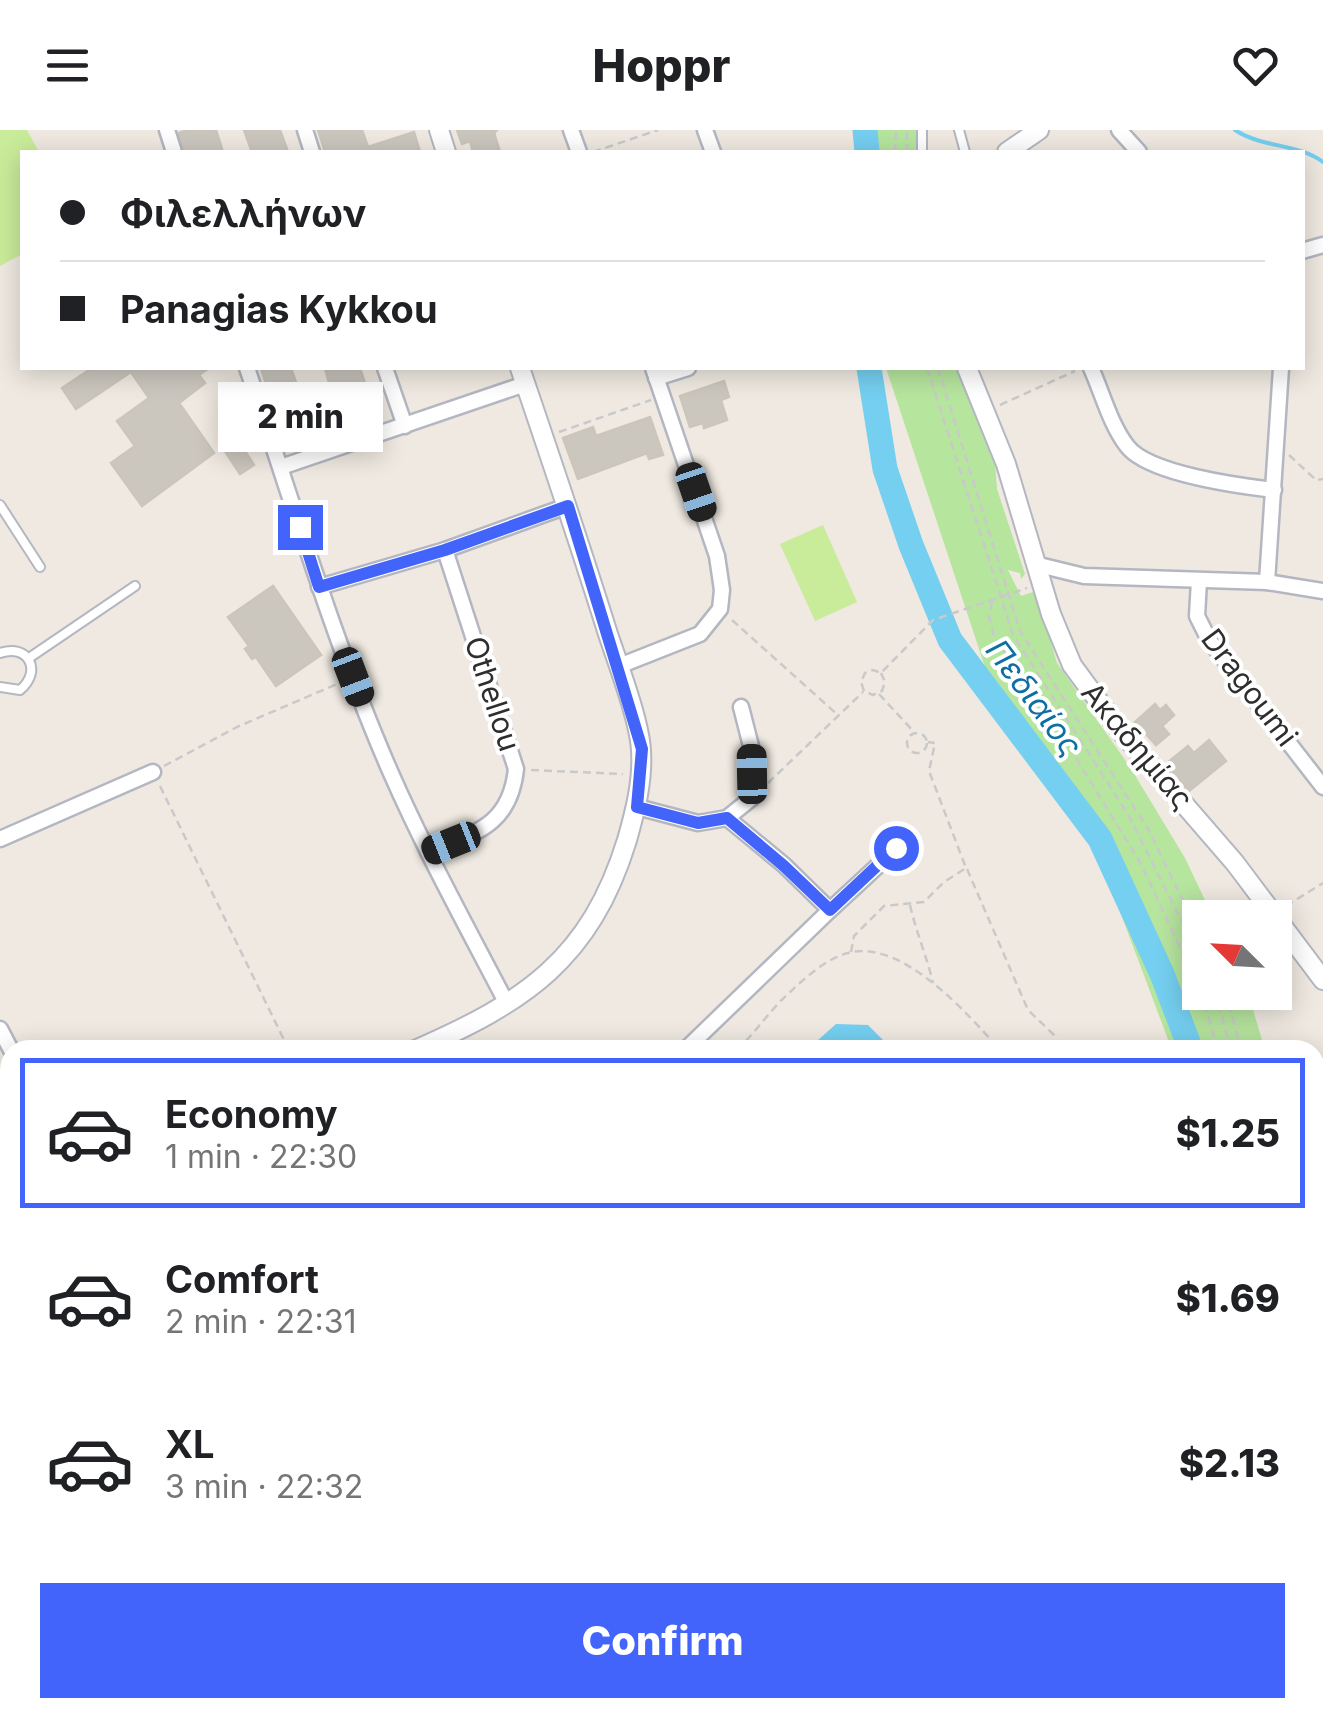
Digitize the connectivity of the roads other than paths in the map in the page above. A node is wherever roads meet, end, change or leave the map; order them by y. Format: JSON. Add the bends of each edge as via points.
{"nodes":[{"id":1,"x":1039,"y":130,"type":"edge"},
{"id":2,"x":1119,"y":130,"type":"edge"},
{"id":3,"x":1010,"y":150,"type":"edge"},
{"id":4,"x":1137,"y":150,"type":"edge"},
{"id":5,"x":249,"y":370,"type":"edge"},
{"id":6,"x":386,"y":370,"type":"edge"},
{"id":7,"x":969,"y":370,"type":"edge"},
{"id":8,"x":1088,"y":370,"type":"edge"},
{"id":9,"x":1281,"y":370,"type":"edge"},
{"id":10,"x":654,"y":373,"type":"edge"},
{"id":11,"x":522,"y":376,"type":"edge"},
{"id":12,"x":405,"y":426,"type":"junction"},
{"id":13,"x":281,"y":467,"type":"junction"},
{"id":14,"x":1274,"y":490,"type":"junction"},
{"id":15,"x":0,"y":506,"type":"edge"},
{"id":16,"x":568,"y":506,"type":"junction"},
{"id":17,"x":445,"y":550,"type":"junction"},
{"id":18,"x":40,"y":567,"type":"dead end"},
{"id":19,"x":1084,"y":576,"type":"junction"},
{"id":20,"x":1042,"y":581,"type":"junction"},
{"id":21,"x":1199,"y":581,"type":"junction"},
{"id":22,"x":1267,"y":582,"type":"junction"},
{"id":23,"x":135,"y":586,"type":"dead end"},
{"id":24,"x":319,"y":587,"type":"junction"},
{"id":25,"x":1323,"y":591,"type":"edge"},
{"id":26,"x":0,"y":653,"type":"edge"},
{"id":27,"x":30,"y":658,"type":"junction"},
{"id":28,"x":618,"y":666,"type":"junction"},
{"id":29,"x":0,"y":687,"type":"edge"},
{"id":30,"x":741,"y":707,"type":"dead end"},
{"id":31,"x":1319,"y":768,"type":"edge"},
{"id":32,"x":153,"y":772,"type":"road end"},
{"id":33,"x":1323,"y":788,"type":"edge"},
{"id":34,"x":637,"y":807,"type":"junction"},
{"id":35,"x":727,"y":818,"type":"junction"},
{"id":36,"x":0,"y":839,"type":"edge"},
{"id":37,"x":896,"y":848,"type":"dead end"},
{"id":38,"x":428,"y":852,"type":"junction"},
{"id":39,"x":830,"y":910,"type":"junction"},
{"id":40,"x":1323,"y":980,"type":"edge"},
{"id":41,"x":507,"y":1004,"type":"junction"},
{"id":42,"x":434,"y":1040,"type":"edge"},
{"id":43,"x":694,"y":1040,"type":"edge"}],
"edges":[{"from":1,"to":3,"type":"street"},
{"from":2,"to":4,"type":"street"},
{"from":5,"to":13,"type":"street"},
{"from":6,"to":12,"type":"street"},
{"from":7,"to":20,"type":"street","name":"Ακαδημίας"},
{"from":8,"to":14,"type":"street","via":[[1135,454],[1200,478]]},
{"from":9,"to":14,"type":"street"},
{"from":10,"to":28,"type":"street","via":[[718,556],[720,609],[700,634]]},
{"from":11,"to":12,"type":"street"},
{"from":11,"to":16,"type":"street"},
{"from":12,"to":13,"type":"street"},
{"from":13,"to":24,"type":"street"},
{"from":14,"to":22,"type":"street"},
{"from":15,"to":18,"type":"lane"},
{"from":16,"to":17,"type":"street"},
{"from":16,"to":28,"type":"street"},
{"from":17,"to":24,"type":"street"},
{"from":17,"to":38,"type":"street","name":"Othellou","via":[[516,769],[514,793],[500,815],[474,834]]},
{"from":19,"to":20,"type":"street"},
{"from":19,"to":20,"type":"street","via":[[1062,584]]},
{"from":19,"to":21,"type":"street"},
{"from":20,"to":40,"type":"street","name":"Ακαδημίας","via":[[1072,665],[1090,692],[1235,863]]},
{"from":21,"to":22,"type":"street"},
{"from":21,"to":31,"type":"street","name":"Dragoumi","via":[[1200,625]]},
{"from":22,"to":25,"type":"street"},
{"from":23,"to":27,"type":"lane"},
{"from":24,"to":38,"type":"street"},
{"from":26,"to":27,"type":"lane","via":[[12,649]]},
{"from":27,"to":29,"type":"lane","via":[[30,682],[20,690]]},
{"from":28,"to":34,"type":"street","via":[[642,749]]},
{"from":30,"to":35,"type":"street","via":[[752,750],[753,797]]},
{"from":31,"to":33,"type":"street","name":"Dragoumi"},
{"from":32,"to":36,"type":"street"},
{"from":34,"to":35,"type":"street","via":[[698,823]]},
{"from":34,"to":41,"type":"street","via":[[593,922],[548,974]]},
{"from":35,"to":39,"type":"street"},
{"from":37,"to":39,"type":"street"},
{"from":38,"to":41,"type":"street"},
{"from":39,"to":43,"type":"street"},
{"from":41,"to":42,"type":"street"}]}
